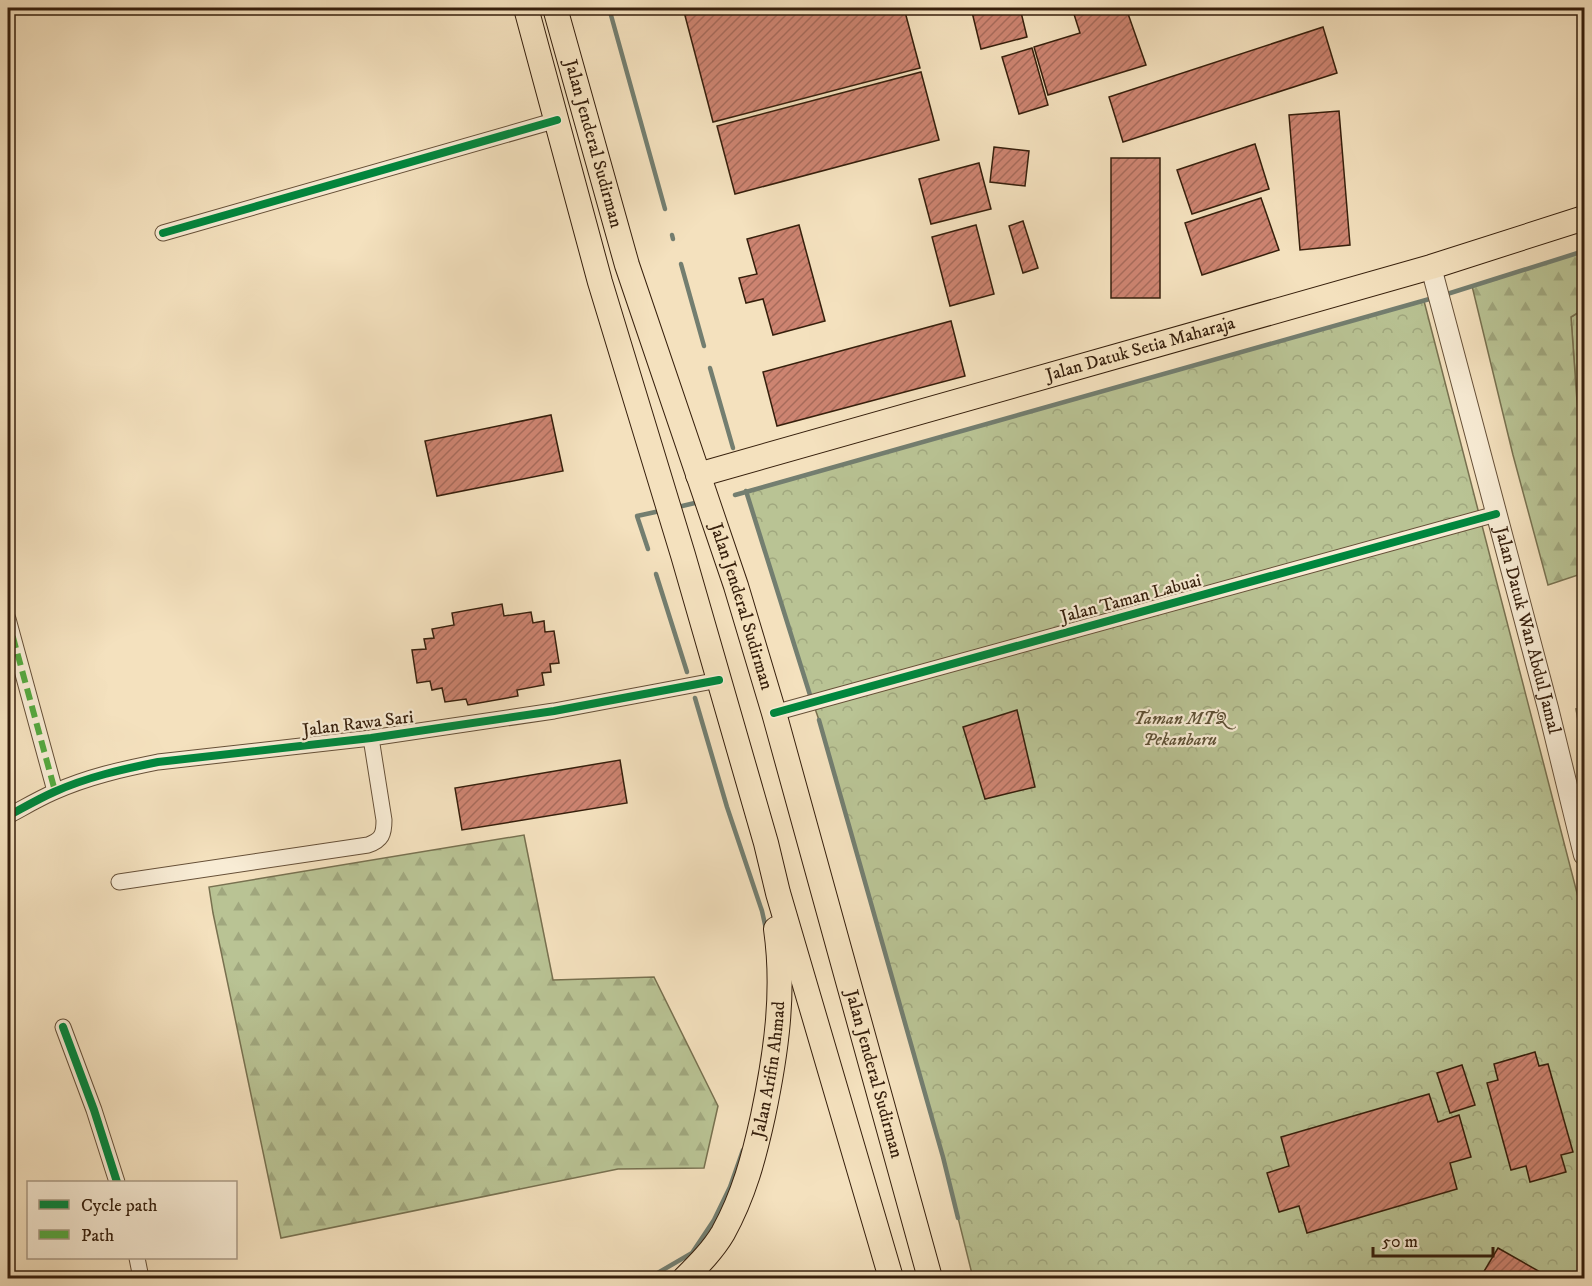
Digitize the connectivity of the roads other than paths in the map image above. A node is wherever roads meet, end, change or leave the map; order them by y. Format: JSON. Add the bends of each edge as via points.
{"nodes":[{"id":1,"x":526,"y":8,"type":"edge"},
{"id":2,"x":555,"y":8,"type":"edge"},
{"id":3,"x":557,"y":120,"type":"junction"},
{"id":4,"x":1584,"y":219,"type":"edge"},
{"id":5,"x":163,"y":233,"type":"dead end"},
{"id":6,"x":1431,"y":267,"type":"junction"},
{"id":7,"x":698,"y":475,"type":"junction"},
{"id":8,"x":1496,"y":514,"type":"junction"},
{"id":9,"x":8,"y":619,"type":"edge"},
{"id":10,"x":719,"y":680,"type":"junction"},
{"id":11,"x":774,"y":713,"type":"junction"},
{"id":12,"x":371,"y":738,"type":"junction"},
{"id":13,"x":55,"y":791,"type":"junction"},
{"id":14,"x":1580,"y":815,"type":"edge"},
{"id":15,"x":8,"y":816,"type":"edge"},
{"id":16,"x":766,"y":843,"type":"junction"},
{"id":17,"x":1584,"y":855,"type":"edge"},
{"id":18,"x":119,"y":882,"type":"dead end"},
{"id":19,"x":63,"y":1027,"type":"dead end"},
{"id":20,"x":117,"y":1181,"type":"edge"},
{"id":21,"x":923,"y":1254,"type":"junction"},
{"id":22,"x":137,"y":1259,"type":"edge"},
{"id":23,"x":889,"y":1271,"type":"edge"},
{"id":24,"x":141,"y":1278,"type":"edge"},
{"id":25,"x":685,"y":1278,"type":"edge"},
{"id":26,"x":930,"y":1278,"type":"edge"}],
"edges":[{"from":1,"to":3,"type":"main road","name":"Jalan Jenderal Sudirman"},
{"from":2,"to":7,"type":"main road","name":"Jalan Jenderal Sudirman","via":[[627,265]]},
{"from":3,"to":5,"type":"street"},
{"from":3,"to":10,"type":"main road","name":"Jalan Jenderal Sudirman","via":[[600,282]]},
{"from":4,"to":6,"type":"main road","name":"Jalan Datuk Setia Maharaja"},
{"from":6,"to":7,"type":"main road","name":"Jalan Datuk Setia Maharaja"},
{"from":6,"to":8,"type":"street","name":"Jalan Datuk Wan Abdul Jamal"},
{"from":7,"to":11,"type":"main road","name":"Jalan Jenderal Sudirman"},
{"from":8,"to":11,"type":"street","name":"Jalan Taman Labuai"},
{"from":8,"to":14,"type":"street","name":"Jalan Datuk Wan Abdul Jamal"},
{"from":9,"to":13,"type":"street"},
{"from":10,"to":12,"type":"street","name":"Jalan Rawa Sari","via":[[554,711]]},
{"from":10,"to":16,"type":"main road","name":"Jalan Jenderal Sudirman"},
{"from":11,"to":21,"type":"main road","name":"Jalan Jenderal Sudirman"},
{"from":12,"to":13,"type":"street","name":"Jalan Rawa Sari","via":[[158,762],[96,776]]},
{"from":12,"to":18,"type":"street","via":[[384,820],[382,837],[376,842]]},
{"from":13,"to":15,"type":"street","name":"Jalan Rawa Sari"},
{"from":14,"to":17,"type":"street","name":"Jalan Datuk Wan Abdul Jamal"},
{"from":16,"to":23,"type":"main road","name":"Jalan Jenderal Sudirman"},
{"from":16,"to":25,"type":"main road","name":"Jalan Arifin Ahmad","via":[[781,992],[766,1101],[743,1194],[713,1248]]},
{"from":19,"to":20,"type":"street"},
{"from":21,"to":23,"type":"main road"},
{"from":21,"to":26,"type":"main road","name":"Jalan Jenderal Sudirman"},
{"from":22,"to":24,"type":"street"}]}
